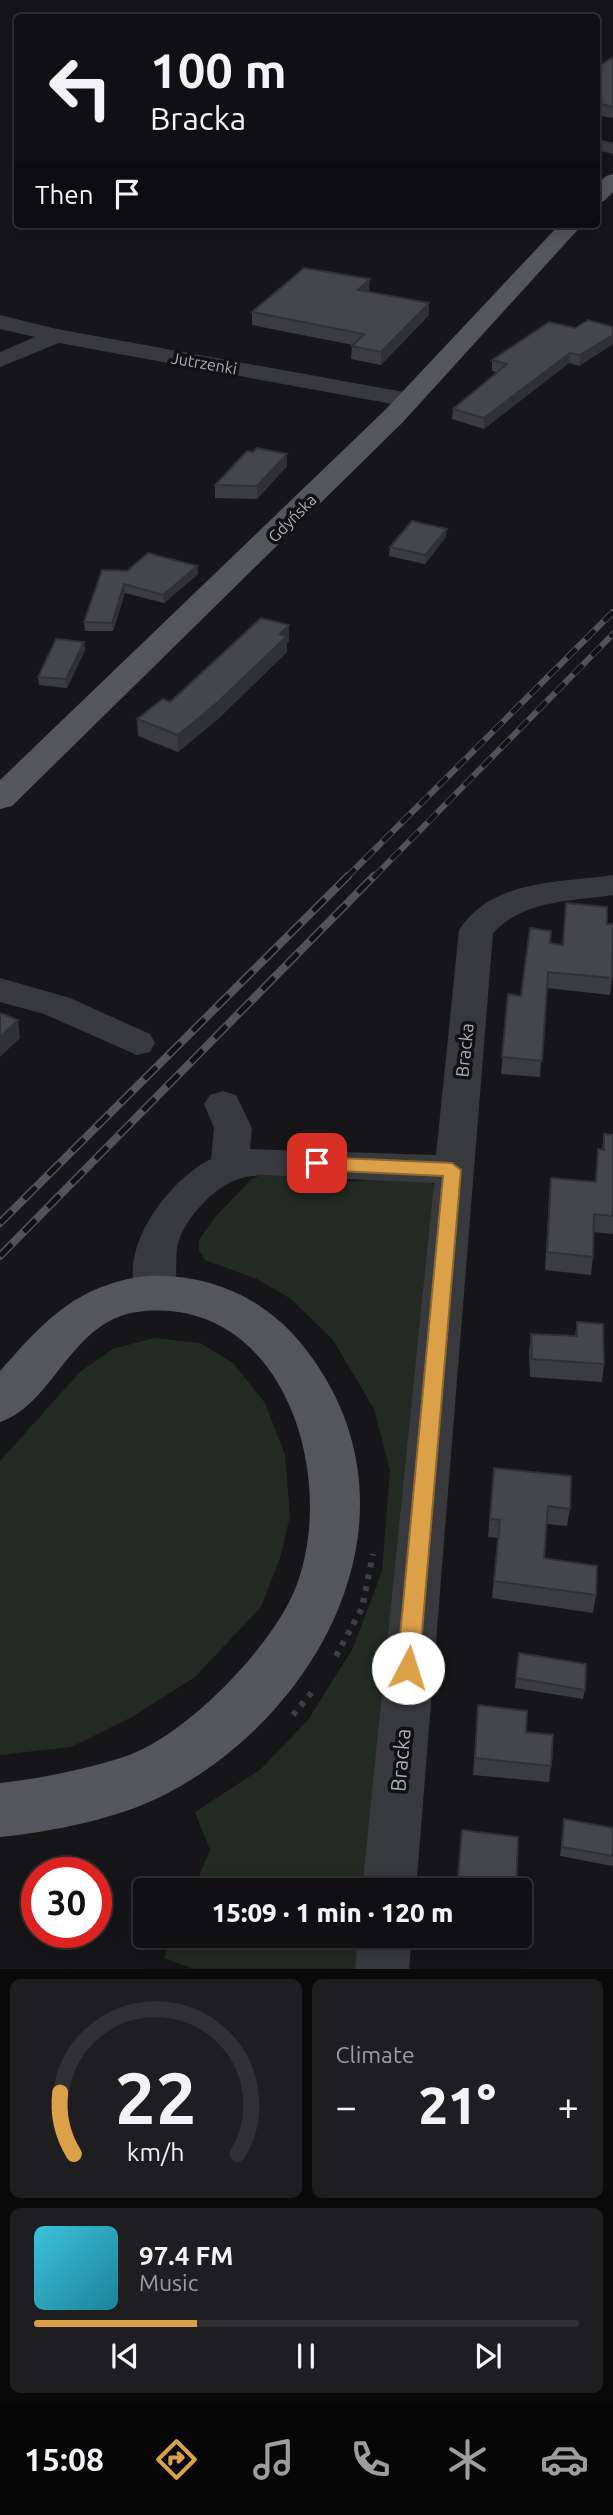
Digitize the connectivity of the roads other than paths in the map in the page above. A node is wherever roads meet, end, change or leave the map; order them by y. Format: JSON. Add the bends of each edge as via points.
{"nodes":[{"id":1,"x":613,"y":180,"type":"edge"},
{"id":2,"x":600,"y":194,"type":"edge"},
{"id":3,"x":568,"y":228,"type":"edge"},
{"id":4,"x":0,"y":322,"type":"edge"},
{"id":5,"x":57,"y":336,"type":"junction"},
{"id":6,"x":0,"y":360,"type":"edge"},
{"id":7,"x":409,"y":400,"type":"junction"},
{"id":8,"x":0,"y":799,"type":"edge"},
{"id":9,"x":613,"y":885,"type":"edge"},
{"id":10,"x":0,"y":990,"type":"edge"},
{"id":11,"x":137,"y":1043,"type":"dead end"},
{"id":12,"x":223,"y":1104,"type":"dead end"},
{"id":13,"x":229,"y":1166,"type":"junction"},
{"id":14,"x":452,"y":1170,"type":"junction"},
{"id":15,"x":155,"y":1292,"type":"junction"},
{"id":16,"x":0,"y":1403,"type":"edge"},
{"id":17,"x":0,"y":1810,"type":"edge"},
{"id":18,"x":390,"y":1878,"type":"edge"},
{"id":19,"x":384,"y":1948,"type":"edge"},
{"id":20,"x":382,"y":1969,"type":"edge"}],
"edges":[{"from":1,"to":2,"type":"main road"},
{"from":3,"to":7,"type":"main road","name":"Gdyńska"},
{"from":4,"to":5,"type":"street","name":"Jutrzenki"},
{"from":5,"to":6,"type":"street"},
{"from":5,"to":7,"type":"street","name":"Jutrzenki"},
{"from":7,"to":8,"type":"main road","name":"Gdyńska"},
{"from":9,"to":14,"type":"street","name":"Bracka","via":[[517,899],[496,910],[476,930]]},
{"from":10,"to":11,"type":"street","via":[[57,1006]]},
{"from":12,"to":13,"type":"street","via":[[233,1128]]},
{"from":13,"to":14,"type":"street","via":[[263,1161]]},
{"from":13,"to":15,"type":"street","via":[[204,1179],[166,1224],[157,1247]]},
{"from":14,"to":18,"type":"street","name":"Bracka"},
{"from":15,"to":16,"type":"main road","via":[[93,1309]]},
{"from":15,"to":17,"type":"main road","via":[[200,1296],[239,1312],[293,1367],[310,1393],[325,1434],[337,1501],[331,1558],[311,1614],[270,1678],[225,1725],[147,1775],[55,1803]]},
{"from":19,"to":20,"type":"street"}]}
